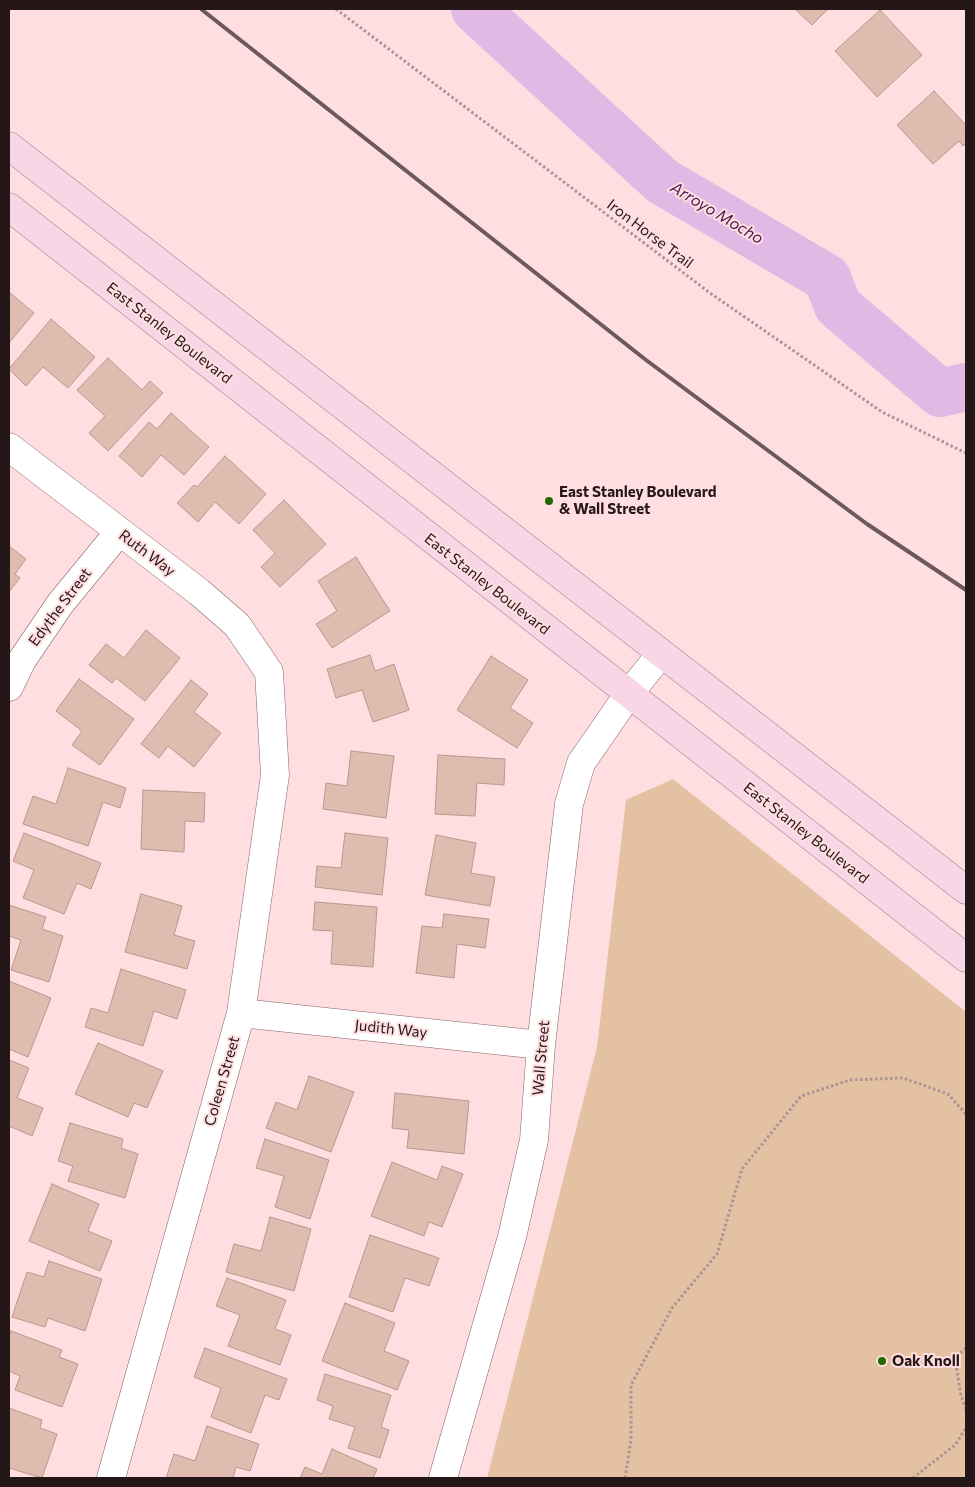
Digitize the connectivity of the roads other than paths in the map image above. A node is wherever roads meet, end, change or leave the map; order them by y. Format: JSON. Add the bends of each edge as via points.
{"nodes":[{"id":1,"x":9,"y":146,"type":"edge"},
{"id":2,"x":9,"y":207,"type":"edge"},
{"id":3,"x":9,"y":447,"type":"edge"},
{"id":4,"x":119,"y":532,"type":"junction"},
{"id":5,"x":660,"y":655,"type":"junction"},
{"id":6,"x":269,"y":672,"type":"joint"},
{"id":7,"x":9,"y":688,"type":"edge"},
{"id":8,"x":628,"y":695,"type":"junction"},
{"id":9,"x":966,"y":890,"type":"edge"},
{"id":10,"x":966,"y":958,"type":"edge"},
{"id":11,"x":241,"y":1014,"type":"junction"},
{"id":12,"x":541,"y":1045,"type":"junction"},
{"id":13,"x":111,"y":1478,"type":"edge"},
{"id":14,"x":443,"y":1478,"type":"edge"}],
"edges":[{"from":1,"to":5,"type":"main road"},
{"from":2,"to":8,"type":"main road","name":"East Stanley Boulevard"},
{"from":3,"to":4,"type":"street","name":"Ruth Way"},
{"from":4,"to":6,"type":"street","name":"Ruth Way","via":[[237,625]]},
{"from":4,"to":7,"type":"street","name":"Edythe Street","via":[[60,604],[22,660]]},
{"from":5,"to":8,"type":"street","name":"Wall Street"},
{"from":5,"to":9,"type":"main road"},
{"from":6,"to":11,"type":"street","name":"Coleen Street","via":[[274,775]]},
{"from":8,"to":10,"type":"main road","name":"East Stanley Boulevard"},
{"from":8,"to":12,"type":"street","name":"Wall Street","via":[[581,762],[569,804]]},
{"from":11,"to":12,"type":"street","name":"Judith Way"},
{"from":11,"to":13,"type":"street","name":"Coleen Street"},
{"from":12,"to":14,"type":"street","name":"Wall Street","via":[[534,1140],[515,1227]]}]}
